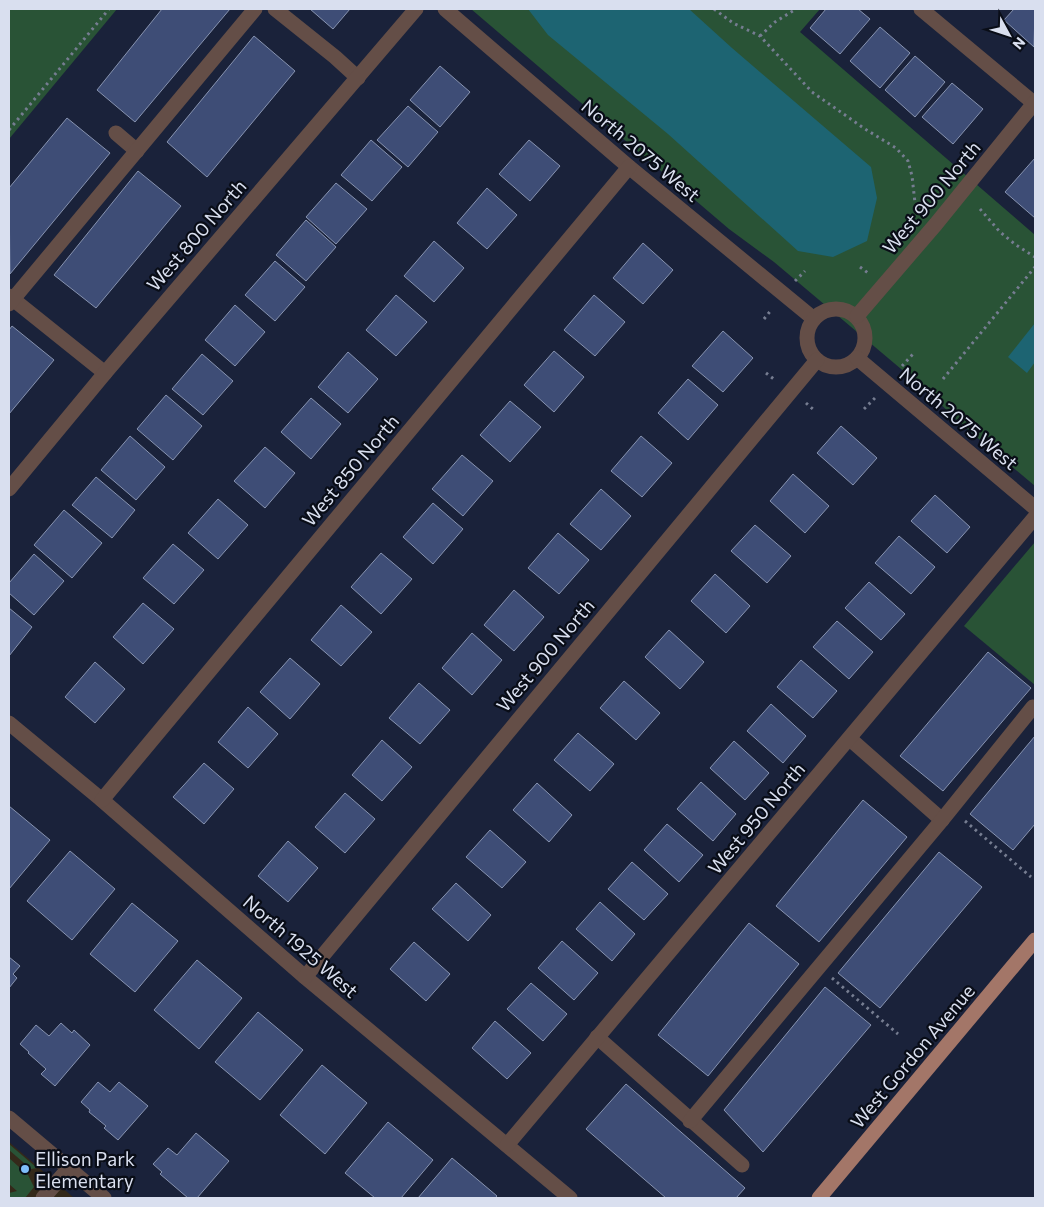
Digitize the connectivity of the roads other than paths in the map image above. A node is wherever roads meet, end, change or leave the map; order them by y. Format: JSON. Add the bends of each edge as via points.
{"nodes":[{"id":1,"x":255,"y":9,"type":"edge"},
{"id":2,"x":274,"y":9,"type":"edge"},
{"id":3,"x":416,"y":9,"type":"edge"},
{"id":4,"x":445,"y":9,"type":"edge"},
{"id":5,"x":921,"y":9,"type":"edge"},
{"id":6,"x":358,"y":78,"type":"junction"},
{"id":7,"x":1035,"y":103,"type":"edge"},
{"id":8,"x":116,"y":133,"type":"dead end"},
{"id":9,"x":137,"y":151,"type":"junction"},
{"id":10,"x":629,"y":166,"type":"junction"},
{"id":11,"x":10,"y":300,"type":"edge"},
{"id":12,"x":857,"y":316,"type":"junction"},
{"id":13,"x":814,"y":318,"type":"junction"},
{"id":14,"x":857,"y":358,"type":"junction"},
{"id":15,"x":817,"y":360,"type":"junction"},
{"id":16,"x":105,"y":373,"type":"junction"},
{"id":17,"x":9,"y":489,"type":"edge"},
{"id":18,"x":1035,"y":508,"type":"edge"},
{"id":19,"x":1035,"y":517,"type":"edge"},
{"id":20,"x":1033,"y":707,"type":"dead end"},
{"id":21,"x":9,"y":723,"type":"edge"},
{"id":22,"x":850,"y":739,"type":"junction"},
{"id":23,"x":102,"y":800,"type":"junction"},
{"id":24,"x":942,"y":820,"type":"junction"},
{"id":25,"x":1035,"y":940,"type":"edge"},
{"id":26,"x":305,"y":977,"type":"junction"},
{"id":27,"x":597,"y":1037,"type":"junction"},
{"id":28,"x":9,"y":1118,"type":"edge"},
{"id":29,"x":690,"y":1121,"type":"junction"},
{"id":30,"x":508,"y":1145,"type":"junction"},
{"id":31,"x":742,"y":1165,"type":"dead end"},
{"id":32,"x":69,"y":1168,"type":"junction"},
{"id":33,"x":43,"y":1198,"type":"edge"},
{"id":34,"x":104,"y":1198,"type":"edge"},
{"id":35,"x":570,"y":1198,"type":"edge"},
{"id":36,"x":819,"y":1198,"type":"edge"}],
"edges":[{"from":1,"to":9,"type":"street"},
{"from":2,"to":6,"type":"street"},
{"from":3,"to":6,"type":"street","name":"West 800 North"},
{"from":4,"to":10,"type":"street","name":"North 2075 West"},
{"from":5,"to":7,"type":"street"},
{"from":6,"to":16,"type":"street","name":"West 800 North"},
{"from":7,"to":12,"type":"street","name":"West 900 North"},
{"from":8,"to":9,"type":"street"},
{"from":9,"to":11,"type":"street"},
{"from":10,"to":13,"type":"street","name":"North 2075 West"},
{"from":10,"to":23,"type":"street","name":"West 850 North"},
{"from":11,"to":16,"type":"street"},
{"from":12,"to":13,"type":"street","via":[[833,308]]},
{"from":12,"to":14,"type":"street","via":[[866,336]]},
{"from":13,"to":15,"type":"street","via":[[807,335],[808,345]]},
{"from":14,"to":15,"type":"street","via":[[850,364],[837,367]]},
{"from":14,"to":18,"type":"street","name":"North 2075 West"},
{"from":15,"to":26,"type":"street","name":"West 900 North"},
{"from":16,"to":17,"type":"street","name":"West 800 North"},
{"from":19,"to":22,"type":"street","name":"West 950 North"},
{"from":20,"to":24,"type":"street"},
{"from":21,"to":23,"type":"street","name":"North 1925 West"},
{"from":22,"to":24,"type":"street"},
{"from":22,"to":27,"type":"street","name":"West 950 North"},
{"from":23,"to":26,"type":"street","name":"North 1925 West"},
{"from":24,"to":29,"type":"street"},
{"from":25,"to":36,"type":"main road","name":"West Gordon Avenue"},
{"from":26,"to":30,"type":"street","name":"North 1925 West"},
{"from":27,"to":29,"type":"street"},
{"from":27,"to":30,"type":"street","name":"West 950 North"},
{"from":28,"to":32,"type":"street"},
{"from":29,"to":31,"type":"street"},
{"from":30,"to":35,"type":"street","name":"North 1925 West"},
{"from":32,"to":33,"type":"street"},
{"from":32,"to":34,"type":"street"}]}
